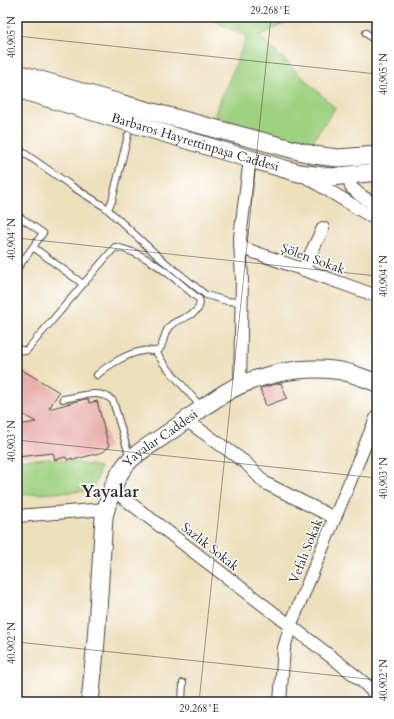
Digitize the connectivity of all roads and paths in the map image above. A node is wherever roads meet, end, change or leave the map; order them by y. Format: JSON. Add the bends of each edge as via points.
{"nodes":[{"id":1,"x":366,"y":33,"type":"dead end"},
{"id":2,"x":377,"y":43,"type":"edge"},
{"id":3,"x":17,"y":73,"type":"edge"},
{"id":4,"x":19,"y":93,"type":"edge"},
{"id":5,"x":128,"y":135,"type":"dead end"},
{"id":6,"x":17,"y":148,"type":"edge"},
{"id":7,"x":377,"y":155,"type":"edge"},
{"id":8,"x":250,"y":159,"type":"junction"},
{"id":9,"x":377,"y":172,"type":"edge"},
{"id":10,"x":299,"y":173,"type":"junction"},
{"id":11,"x":348,"y":175,"type":"junction"},
{"id":12,"x":377,"y":206,"type":"edge"},
{"id":13,"x":108,"y":209,"type":"junction"},
{"id":14,"x":17,"y":215,"type":"edge"},
{"id":15,"x":377,"y":220,"type":"edge"},
{"id":16,"x":323,"y":228,"type":"dead end"},
{"id":17,"x":33,"y":247,"type":"junction"},
{"id":18,"x":240,"y":247,"type":"junction"},
{"id":19,"x":17,"y":270,"type":"edge"},
{"id":20,"x":303,"y":270,"type":"junction"},
{"id":21,"x":83,"y":284,"type":"junction"},
{"id":22,"x":377,"y":296,"type":"edge"},
{"id":23,"x":242,"y":302,"type":"junction"},
{"id":24,"x":17,"y":349,"type":"edge"},
{"id":25,"x":156,"y":352,"type":"junction"},
{"id":26,"x":97,"y":375,"type":"dead end"},
{"id":27,"x":377,"y":383,"type":"edge"},
{"id":28,"x":240,"y":386,"type":"junction"},
{"id":29,"x":64,"y":399,"type":"dead end"},
{"id":30,"x":202,"y":408,"type":"junction"},
{"id":31,"x":377,"y":416,"type":"edge"},
{"id":32,"x":186,"y":420,"type":"junction"},
{"id":33,"x":130,"y":459,"type":"junction"},
{"id":34,"x":112,"y":490,"type":"junction"},
{"id":35,"x":106,"y":509,"type":"junction"},
{"id":36,"x":17,"y":516,"type":"edge"},
{"id":37,"x":335,"y":518,"type":"junction"},
{"id":38,"x":290,"y":627,"type":"junction"},
{"id":39,"x":183,"y":682,"type":"dead end"},
{"id":40,"x":377,"y":696,"type":"edge"},
{"id":41,"x":90,"y":702,"type":"edge"},
{"id":42,"x":182,"y":702,"type":"edge"},
{"id":43,"x":280,"y":702,"type":"edge"}],
"edges":[{"from":1,"to":2,"type":"lane"},
{"from":3,"to":7,"type":"street","name":"Barbaros Hayrettinpaşa Caddesi","via":[[314,155],[338,158]]},
{"from":4,"to":8,"type":"street","name":"Barbaros Hayrettinpaşa Caddesi"},
{"from":5,"to":13,"type":"lane"},
{"from":6,"to":13,"type":"lane"},
{"from":8,"to":10,"type":"street","name":"Barbaros Hayrettinpaşa Caddesi"},
{"from":8,"to":18,"type":"street"},
{"from":9,"to":11,"type":"street","name":"Barbaros Hayrettinpaşa Caddesi"},
{"from":10,"to":11,"type":"street","name":"Barbaros Hayrettinpaşa Caddesi","via":[[331,177]]},
{"from":10,"to":15,"type":"street"},
{"from":11,"to":12,"type":"street","via":[[351,187]]},
{"from":13,"to":23,"type":"lane","via":[[160,258],[206,295],[219,300]]},
{"from":14,"to":17,"type":"lane","via":[[43,233]]},
{"from":16,"to":20,"type":"street"},
{"from":17,"to":19,"type":"lane"},
{"from":17,"to":21,"type":"lane"},
{"from":18,"to":20,"type":"street","name":"Şölen Sokak"},
{"from":18,"to":23,"type":"street"},
{"from":20,"to":22,"type":"street","name":"Şölen Sokak"},
{"from":21,"to":24,"type":"lane","via":[[26,351]]},
{"from":21,"to":25,"type":"lane","via":[[115,247],[128,249],[146,258],[199,299],[197,310],[169,327],[162,347]]},
{"from":23,"to":28,"type":"street"},
{"from":25,"to":26,"type":"lane","via":[[139,352],[116,362]]},
{"from":25,"to":30,"type":"lane"},
{"from":27,"to":28,"type":"street","name":"Yayalar Caddesi","via":[[334,370],[308,370],[289,371]]},
{"from":28,"to":30,"type":"street","name":"Yayalar Caddesi"},
{"from":29,"to":33,"type":"lane","via":[[96,394],[104,395],[113,401]]},
{"from":30,"to":32,"type":"street","name":"Yayalar Caddesi"},
{"from":31,"to":37,"type":"street","name":"Vefalı Sokak"},
{"from":32,"to":33,"type":"street","name":"Yayalar Caddesi"},
{"from":32,"to":37,"type":"street","via":[[246,463],[265,483]]},
{"from":33,"to":34,"type":"street","name":"Yayalar Caddesi"},
{"from":34,"to":35,"type":"street","name":"Yayalar Caddesi"},
{"from":34,"to":38,"type":"street","name":"Sazlık Sokak"},
{"from":35,"to":36,"type":"street"},
{"from":35,"to":41,"type":"street","name":"Yayalar Caddesi"},
{"from":37,"to":38,"type":"street","name":"Vefalı Sokak"},
{"from":38,"to":40,"type":"street","name":"Sazlık Sokak","via":[[363,682]]},
{"from":38,"to":43,"type":"street","name":"Vefalı Sokak","via":[[284,648]]},
{"from":39,"to":42,"type":"lane"}]}
